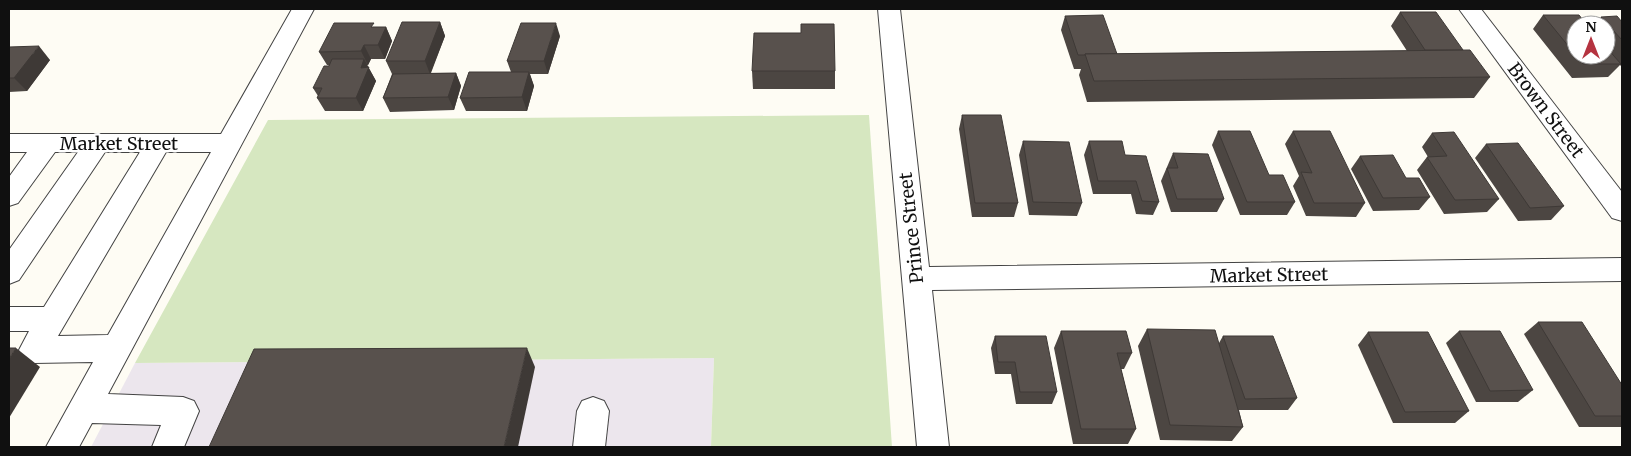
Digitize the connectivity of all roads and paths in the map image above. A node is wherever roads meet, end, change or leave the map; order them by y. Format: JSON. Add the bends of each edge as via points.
{"nodes":[{"id":1,"x":303,"y":9,"type":"edge"},
{"id":2,"x":889,"y":9,"type":"edge"},
{"id":3,"x":1470,"y":9,"type":"edge"},
{"id":4,"x":159,"y":142,"type":"junction"},
{"id":5,"x":9,"y":143,"type":"edge"},
{"id":6,"x":48,"y":143,"type":"junction"},
{"id":7,"x":98,"y":143,"type":"junction"},
{"id":8,"x":229,"y":143,"type":"junction"},
{"id":9,"x":9,"y":196,"type":"edge"},
{"id":10,"x":1622,"y":211,"type":"edge"},
{"id":11,"x":1622,"y":270,"type":"edge"},
{"id":12,"x":9,"y":272,"type":"edge"},
{"id":13,"x":916,"y":279,"type":"junction"},
{"id":14,"x":9,"y":319,"type":"edge"},
{"id":15,"x":53,"y":319,"type":"junction"},
{"id":16,"x":116,"y":348,"type":"junction"},
{"id":17,"x":84,"y":408,"type":"junction"},
{"id":18,"x":593,"y":410,"type":"dead end"},
{"id":19,"x":62,"y":447,"type":"edge"},
{"id":20,"x":168,"y":447,"type":"edge"},
{"id":21,"x":589,"y":447,"type":"edge"},
{"id":22,"x":934,"y":447,"type":"edge"}],
"edges":[{"from":1,"to":8,"type":"street"},
{"from":2,"to":13,"type":"street","name":"Prince Street"},
{"from":3,"to":10,"type":"street","name":"Brown Street"},
{"from":4,"to":7,"type":"street","name":"Market Street"},
{"from":4,"to":8,"type":"street","name":"Market Street"},
{"from":4,"to":15,"type":"street"},
{"from":5,"to":6,"type":"street","name":"Market Street"},
{"from":6,"to":7,"type":"street","name":"Market Street"},
{"from":6,"to":9,"type":"street"},
{"from":7,"to":12,"type":"street"},
{"from":8,"to":16,"type":"street"},
{"from":11,"to":13,"type":"street","name":"Market Street"},
{"from":13,"to":22,"type":"street","name":"Prince Street"},
{"from":14,"to":15,"type":"street"},
{"from":15,"to":16,"type":"street","via":[[34,350]]},
{"from":16,"to":17,"type":"street"},
{"from":17,"to":19,"type":"street"},
{"from":17,"to":20,"type":"street","via":[[183,411]]},
{"from":18,"to":21,"type":"street"}]}
